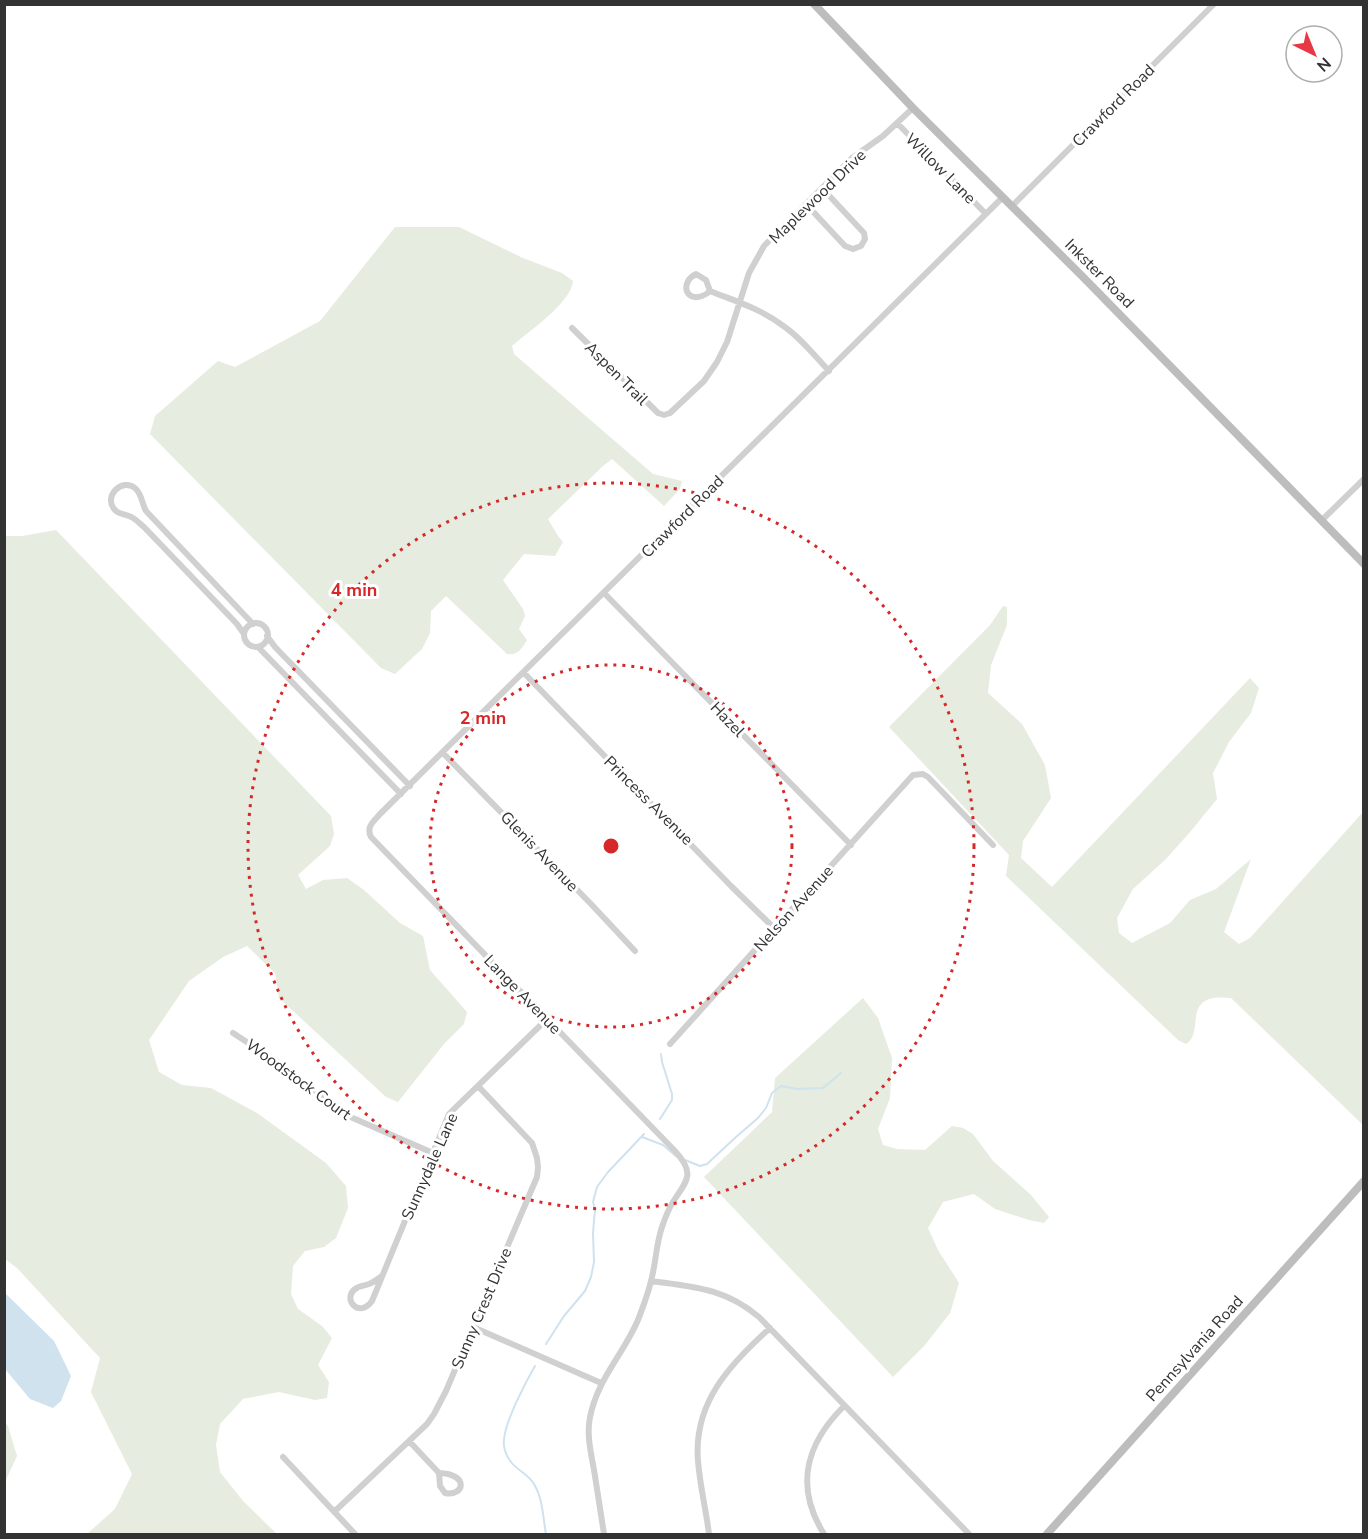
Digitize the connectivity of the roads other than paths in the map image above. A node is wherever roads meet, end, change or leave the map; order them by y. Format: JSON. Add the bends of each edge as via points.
{"nodes":[{"id":1,"x":814,"y":4,"type":"edge"},
{"id":2,"x":1214,"y":4,"type":"edge"},
{"id":3,"x":913,"y":108,"type":"junction"},
{"id":4,"x":897,"y":123,"type":"junction"},
{"id":5,"x":822,"y":188,"type":"junction"},
{"id":6,"x":1003,"y":196,"type":"junction"},
{"id":7,"x":806,"y":204,"type":"junction"},
{"id":8,"x":1012,"y":206,"type":"junction"},
{"id":9,"x":985,"y":213,"type":"junction"},
{"id":10,"x":710,"y":291,"type":"dead end"},
{"id":11,"x":739,"y":303,"type":"junction"},
{"id":12,"x":572,"y":328,"type":"dead end"},
{"id":13,"x":829,"y":371,"type":"junction"},
{"id":14,"x":664,"y":415,"type":"joint"},
{"id":15,"x":1364,"y":479,"type":"edge"},
{"id":16,"x":153,"y":519,"type":"junction"},
{"id":17,"x":1321,"y":521,"type":"junction"},
{"id":18,"x":144,"y":527,"type":"junction"},
{"id":19,"x":1364,"y":564,"type":"edge"},
{"id":20,"x":201,"y":568,"type":"junction"},
{"id":21,"x":192,"y":577,"type":"junction"},
{"id":22,"x":604,"y":593,"type":"junction"},
{"id":23,"x":253,"y":624,"type":"junction"},
{"id":24,"x":244,"y":634,"type":"junction"},
{"id":25,"x":267,"y":636,"type":"junction"},
{"id":26,"x":258,"y":647,"type":"junction"},
{"id":27,"x":524,"y":673,"type":"junction"},
{"id":28,"x":336,"y":709,"type":"junction"},
{"id":29,"x":326,"y":718,"type":"junction"},
{"id":30,"x":443,"y":753,"type":"junction"},
{"id":31,"x":410,"y":786,"type":"junction"},
{"id":32,"x":401,"y":794,"type":"junction"},
{"id":33,"x":371,"y":837,"type":"joint"},
{"id":34,"x":851,"y":845,"type":"junction"},
{"id":35,"x":993,"y":845,"type":"dead end"},
{"id":36,"x":774,"y":928,"type":"junction"},
{"id":37,"x":634,"y":951,"type":"dead end"},
{"id":38,"x":547,"y":1018,"type":"junction"},
{"id":39,"x":233,"y":1033,"type":"dead end"},
{"id":40,"x":670,"y":1044,"type":"dead end"},
{"id":41,"x":478,"y":1086,"type":"junction"},
{"id":42,"x":433,"y":1153,"type":"junction"},
{"id":43,"x":1364,"y":1181,"type":"edge"},
{"id":44,"x":382,"y":1276,"type":"junction"},
{"id":45,"x":651,"y":1281,"type":"junction"},
{"id":46,"x":473,"y":1327,"type":"junction"},
{"id":47,"x":770,"y":1328,"type":"junction"},
{"id":48,"x":601,"y":1383,"type":"junction"},
{"id":49,"x":844,"y":1406,"type":"junction"},
{"id":50,"x":409,"y":1441,"type":"junction"},
{"id":51,"x":283,"y":1457,"type":"dead end"},
{"id":52,"x":439,"y":1473,"type":"dead end"},
{"id":53,"x":334,"y":1512,"type":"junction"},
{"id":54,"x":355,"y":1534,"type":"edge"},
{"id":55,"x":604,"y":1534,"type":"edge"},
{"id":56,"x":709,"y":1534,"type":"edge"},
{"id":57,"x":824,"y":1534,"type":"edge"},
{"id":58,"x":969,"y":1534,"type":"edge"},
{"id":59,"x":1047,"y":1534,"type":"edge"}],
"edges":[{"from":1,"to":3,"type":"street","name":"Inkster Road"},
{"from":2,"to":8,"type":"street","name":"Crawford Road"},
{"from":3,"to":4,"type":"street","name":"Maplewood Drive"},
{"from":3,"to":6,"type":"street","name":"Inkster Road"},
{"from":4,"to":5,"type":"street","name":"Maplewood Drive","via":[[852,158]]},
{"from":4,"to":9,"type":"street","name":"Willow Lane"},
{"from":5,"to":7,"type":"street","name":"Maplewood Drive"},
{"from":5,"to":7,"type":"street","via":[[864,233],[861,246],[848,248]]},
{"from":6,"to":8,"type":"street","name":"Inkster Road"},
{"from":6,"to":9,"type":"street","name":"Crawford Road"},
{"from":7,"to":11,"type":"street","name":"Maplewood Drive","via":[[759,254]]},
{"from":8,"to":17,"type":"street","name":"Inkster Road"},
{"from":9,"to":13,"type":"street","name":"Crawford Road"},
{"from":10,"to":11,"type":"street"},
{"from":11,"to":13,"type":"street","via":[[784,326]]},
{"from":11,"to":14,"type":"street","name":"Maplewood Drive","via":[[727,342],[712,370],[675,409]]},
{"from":12,"to":14,"type":"street","name":"Aspen Trail","via":[[648,405]]},
{"from":13,"to":22,"type":"street","name":"Crawford Road"},
{"from":15,"to":17,"type":"street"},
{"from":16,"to":18,"type":"street"},
{"from":16,"to":18,"type":"street","via":[[134,487],[115,489],[111,495],[114,509]]},
{"from":16,"to":20,"type":"street"},
{"from":17,"to":19,"type":"street","name":"Inkster Road"},
{"from":18,"to":21,"type":"street"},
{"from":20,"to":21,"type":"street"},
{"from":20,"to":23,"type":"street"},
{"from":21,"to":24,"type":"street"},
{"from":22,"to":27,"type":"street","name":"Crawford Road"},
{"from":22,"to":34,"type":"street","name":"Hazel"},
{"from":23,"to":24,"type":"street"},
{"from":23,"to":25,"type":"street","via":[[265,628]]},
{"from":24,"to":26,"type":"street","via":[[247,643]]},
{"from":25,"to":26,"type":"street"},
{"from":25,"to":28,"type":"street"},
{"from":26,"to":29,"type":"street"},
{"from":27,"to":30,"type":"street","name":"Crawford Road"},
{"from":27,"to":36,"type":"street","name":"Princess Avenue"},
{"from":28,"to":29,"type":"street"},
{"from":28,"to":31,"type":"street"},
{"from":29,"to":32,"type":"street"},
{"from":30,"to":31,"type":"street","name":"Crawford Road"},
{"from":30,"to":37,"type":"street","name":"Glenis Avenue"},
{"from":31,"to":32,"type":"street","name":"Crawford Road"},
{"from":32,"to":33,"type":"street","name":"Crawford Road","via":[[372,822]]},
{"from":33,"to":38,"type":"street","name":"Lange Avenue"},
{"from":34,"to":35,"type":"street","name":"Nelson Avenue","via":[[908,779],[918,774],[928,777]]},
{"from":34,"to":36,"type":"street","name":"Nelson Avenue"},
{"from":36,"to":40,"type":"street","name":"Nelson Avenue"},
{"from":38,"to":41,"type":"street","name":"Sunnydale Lane"},
{"from":38,"to":45,"type":"street","name":"Lange Avenue","via":[[686,1166],[687,1181],[661,1230]]},
{"from":39,"to":42,"type":"street","name":"Woodstock Court","via":[[346,1115]]},
{"from":41,"to":42,"type":"street","name":"Sunnydale Lane","via":[[449,1114]]},
{"from":41,"to":46,"type":"street","name":"Sunny Crest Drive","via":[[527,1137],[538,1167]]},
{"from":42,"to":44,"type":"street","name":"Sunnydale Lane"},
{"from":43,"to":59,"type":"street","name":"Pennsylvania Road"},
{"from":44,"to":44,"type":"street","name":"Sunnydale Lane","via":[[370,1304],[362,1309],[354,1306],[350,1298],[354,1290]]},
{"from":45,"to":47,"type":"street","via":[[712,1291],[734,1299]]},
{"from":45,"to":48,"type":"street","name":"Lange Avenue","via":[[637,1321]]},
{"from":46,"to":48,"type":"street"},
{"from":46,"to":50,"type":"street","name":"Sunny Crest Drive","via":[[438,1406],[427,1424]]},
{"from":47,"to":49,"type":"street"},
{"from":47,"to":56,"type":"street","via":[[722,1377],[701,1421],[698,1460]]},
{"from":48,"to":55,"type":"street","name":"Lange Avenue","via":[[589,1421],[589,1438]]},
{"from":49,"to":57,"type":"street","via":[[823,1430],[809,1463],[809,1501]]},
{"from":49,"to":58,"type":"street"},
{"from":50,"to":52,"type":"street"},
{"from":50,"to":53,"type":"street","name":"Sunny Crest Drive"},
{"from":51,"to":53,"type":"street"},
{"from":53,"to":54,"type":"street"}]}
